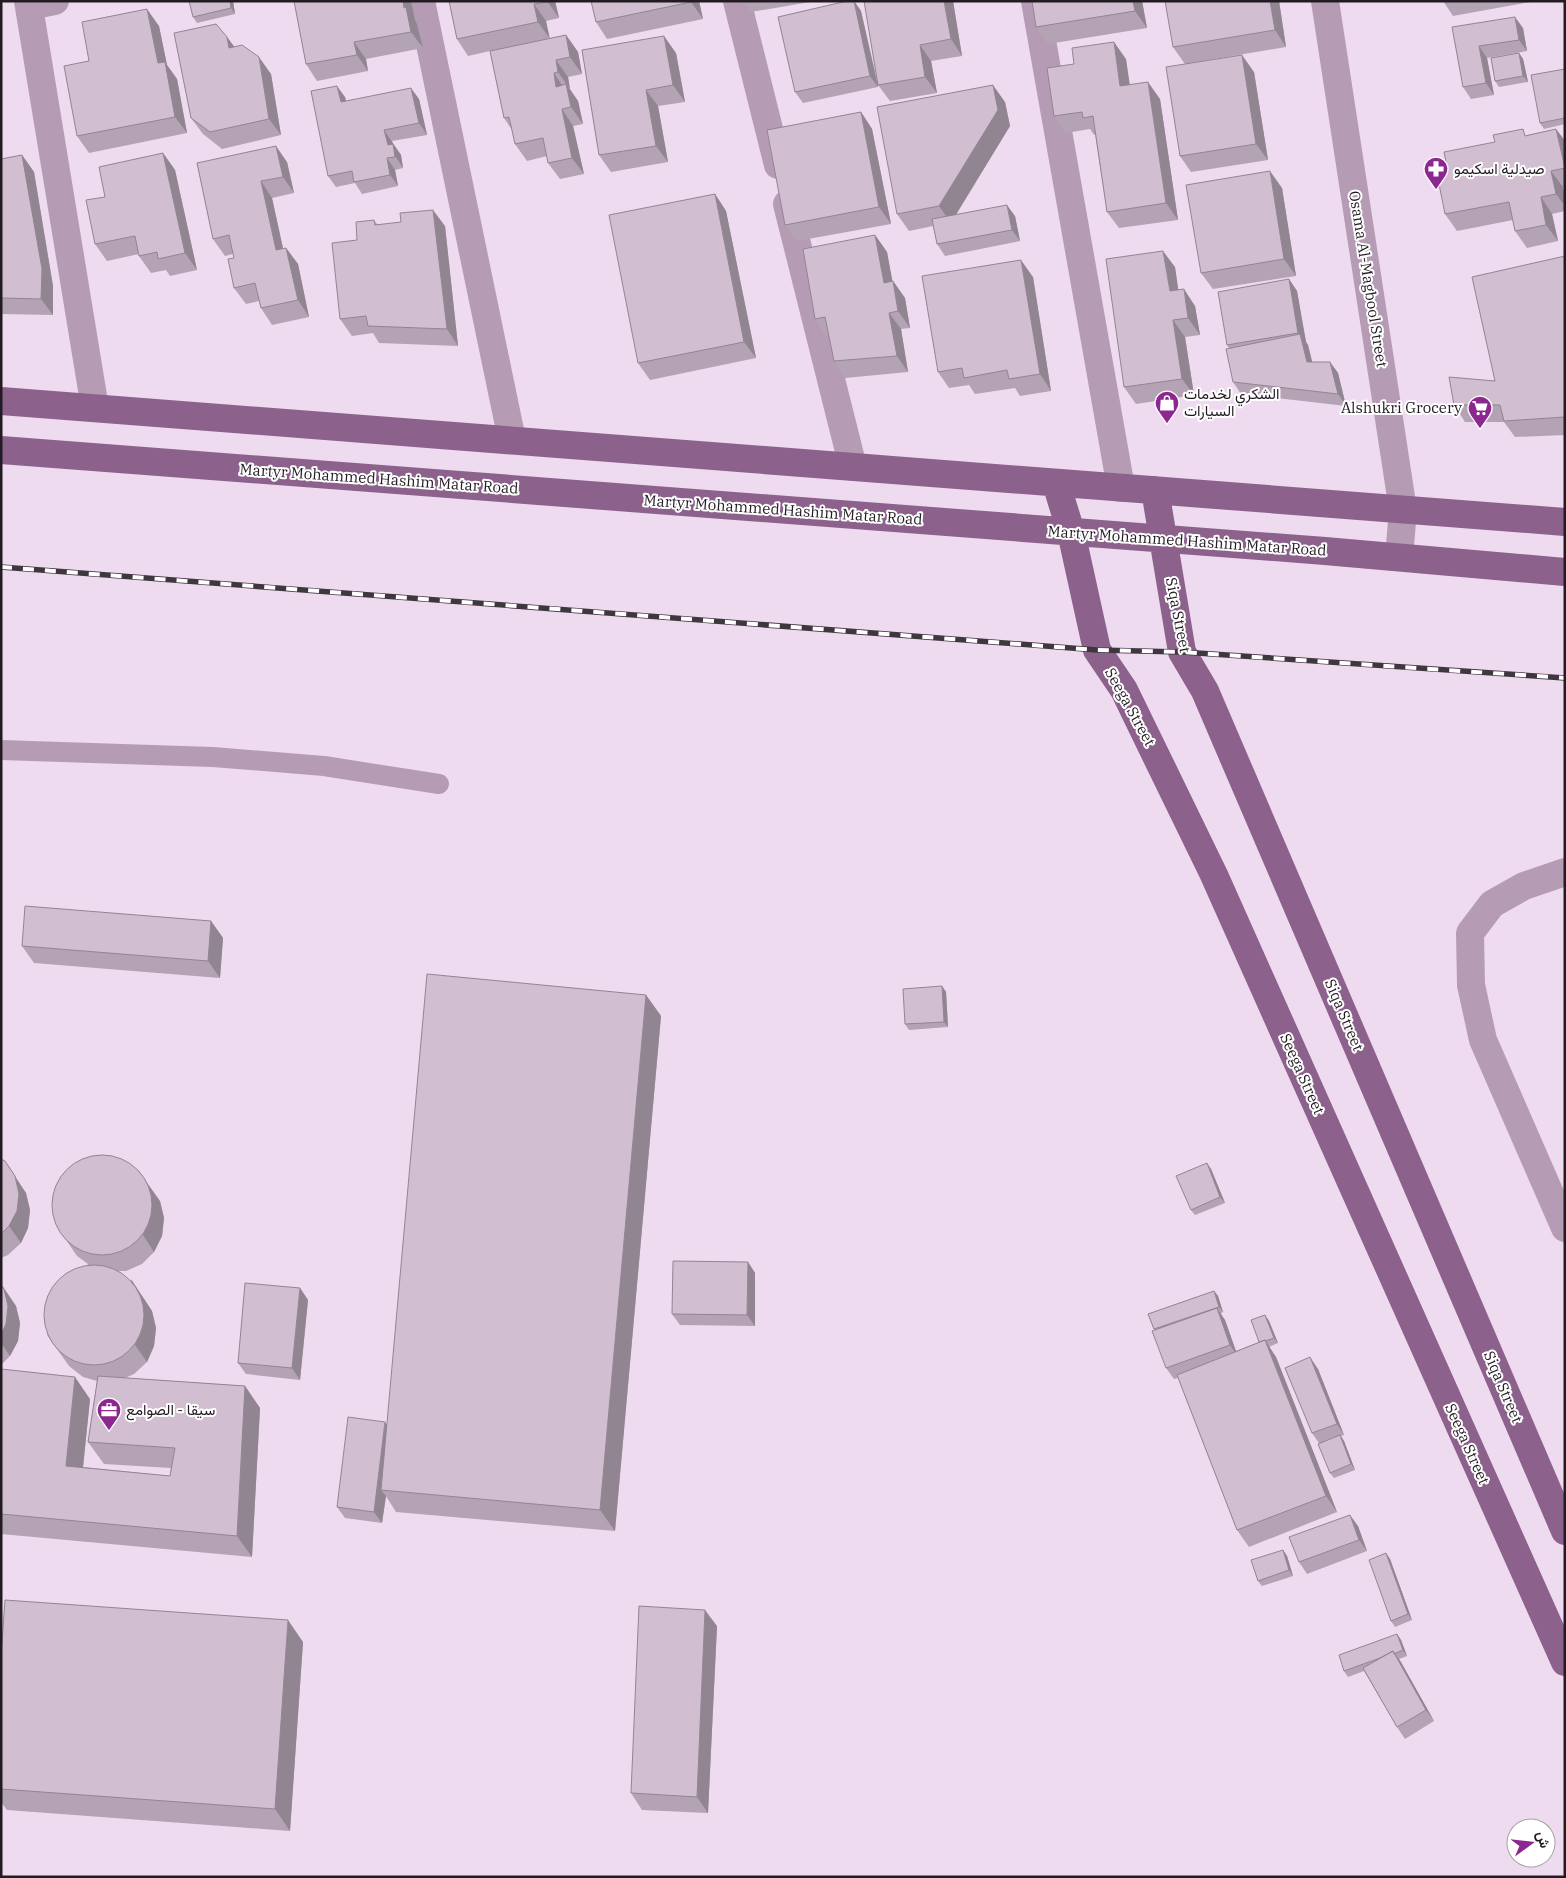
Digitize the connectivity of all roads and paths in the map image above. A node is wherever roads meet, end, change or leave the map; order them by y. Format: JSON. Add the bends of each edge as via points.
{"nodes":[{"id":1,"x":421,"y":1,"type":"edge"},
{"id":2,"x":737,"y":1,"type":"edge"},
{"id":3,"x":1035,"y":1,"type":"edge"},
{"id":4,"x":1325,"y":1,"type":"edge"},
{"id":5,"x":37,"y":3,"type":"edge"},
{"id":6,"x":1,"y":401,"type":"edge"},
{"id":7,"x":95,"y":408,"type":"junction"},
{"id":8,"x":512,"y":440,"type":"junction"},
{"id":9,"x":1,"y":450,"type":"edge"},
{"id":10,"x":853,"y":467,"type":"junction"},
{"id":11,"x":1056,"y":483,"type":"junction"},
{"id":12,"x":1121,"y":488,"type":"junction"},
{"id":13,"x":1155,"y":490,"type":"junction"},
{"id":14,"x":1403,"y":510,"type":"junction"},
{"id":15,"x":1565,"y":522,"type":"edge"},
{"id":16,"x":1071,"y":532,"type":"junction"},
{"id":17,"x":1164,"y":539,"type":"junction"},
{"id":18,"x":1399,"y":557,"type":"junction"},
{"id":19,"x":1565,"y":572,"type":"edge"},
{"id":20,"x":1,"y":750,"type":"edge"},
{"id":21,"x":439,"y":784,"type":"dead end"},
{"id":22,"x":1565,"y":872,"type":"edge"},
{"id":23,"x":1565,"y":1228,"type":"edge"},
{"id":24,"x":1565,"y":1531,"type":"edge"},
{"id":25,"x":1565,"y":1662,"type":"edge"}],
"edges":[{"from":1,"to":8,"type":"street"},
{"from":2,"to":10,"type":"street"},
{"from":3,"to":12,"type":"street"},
{"from":4,"to":14,"type":"street","name":"Osama Al-Magbool Street"},
{"from":5,"to":7,"type":"street"},
{"from":6,"to":7,"type":"main road"},
{"from":7,"to":8,"type":"main road"},
{"from":8,"to":10,"type":"main road"},
{"from":9,"to":16,"type":"main road","name":"Martyr Mohammed Hashim Matar Road"},
{"from":10,"to":11,"type":"main road"},
{"from":11,"to":12,"type":"main road"},
{"from":11,"to":16,"type":"main road","name":"Seega Street"},
{"from":12,"to":13,"type":"main road"},
{"from":13,"to":14,"type":"main road"},
{"from":13,"to":17,"type":"main road","name":"Siqa Street"},
{"from":14,"to":15,"type":"main road"},
{"from":14,"to":18,"type":"street","name":"Osama Al-Magbool Street"},
{"from":16,"to":17,"type":"main road","name":"Martyr Mohammed Hashim Matar Road"},
{"from":16,"to":25,"type":"main road","name":"Seega Street","via":[[1097,650],[1124,690],[1214,874]]},
{"from":17,"to":18,"type":"main road","name":"Martyr Mohammed Hashim Matar Road"},
{"from":17,"to":24,"type":"main road","name":"Siqa Street","via":[[1182,652],[1206,691]]},
{"from":18,"to":19,"type":"main road","name":"Martyr Mohammed Hashim Matar Road"},
{"from":20,"to":21,"type":"lane","via":[[214,757],[324,766]]},
{"from":22,"to":23,"type":"street","via":[[1524,886],[1492,904],[1470,933],[1471,985],[1483,1040]]}]}
